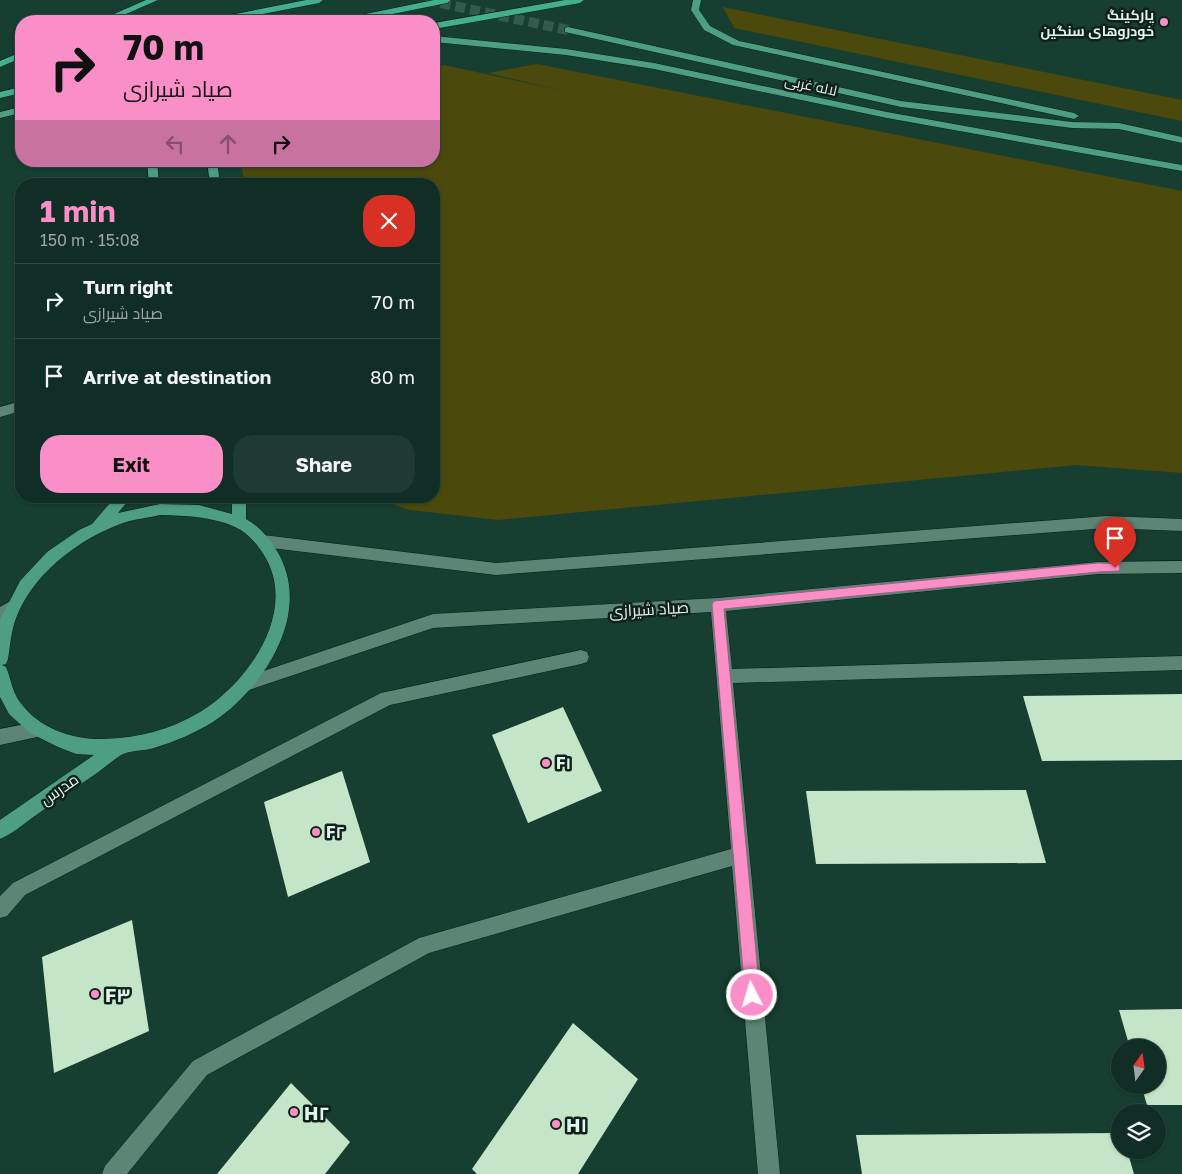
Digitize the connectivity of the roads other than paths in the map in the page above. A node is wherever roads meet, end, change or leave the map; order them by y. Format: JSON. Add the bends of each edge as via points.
{"nodes":[{"id":1,"x":154,"y":0,"type":"edge"},
{"id":2,"x":319,"y":0,"type":"edge"},
{"id":3,"x":447,"y":0,"type":"edge"},
{"id":4,"x":580,"y":0,"type":"edge"},
{"id":5,"x":697,"y":0,"type":"edge"},
{"id":6,"x":118,"y":15,"type":"edge"},
{"id":7,"x":245,"y":15,"type":"edge"},
{"id":8,"x":375,"y":15,"type":"edge"},
{"id":9,"x":440,"y":25,"type":"edge"},
{"id":10,"x":568,"y":30,"type":"tunnel mouth"},
{"id":11,"x":440,"y":40,"type":"edge"},
{"id":12,"x":15,"y":58,"type":"edge"},
{"id":13,"x":15,"y":62,"type":"edge"},
{"id":14,"x":0,"y":64,"type":"edge"},
{"id":15,"x":15,"y":92,"type":"edge"},
{"id":16,"x":0,"y":96,"type":"edge"},
{"id":17,"x":15,"y":111,"type":"edge"},
{"id":18,"x":0,"y":115,"type":"edge"},
{"id":19,"x":1119,"y":126,"type":"junction"},
{"id":20,"x":1182,"y":140,"type":"edge"},
{"id":21,"x":1182,"y":168,"type":"edge"},
{"id":22,"x":15,"y":408,"type":"edge"},
{"id":23,"x":0,"y":412,"type":"edge"},
{"id":24,"x":118,"y":503,"type":"edge"},
{"id":25,"x":239,"y":503,"type":"edge"},
{"id":26,"x":239,"y":522,"type":"junction"},
{"id":27,"x":1182,"y":525,"type":"edge"},
{"id":28,"x":95,"y":528,"type":"junction"},
{"id":29,"x":263,"y":541,"type":"junction"},
{"id":30,"x":1182,"y":567,"type":"edge"},
{"id":31,"x":718,"y":604,"type":"junction"},
{"id":32,"x":6,"y":611,"type":"edge"},
{"id":33,"x":581,"y":657,"type":"dead end"},
{"id":34,"x":0,"y":659,"type":"edge"},
{"id":35,"x":1182,"y":662,"type":"edge"},
{"id":36,"x":0,"y":672,"type":"edge"},
{"id":37,"x":724,"y":676,"type":"junction"},
{"id":38,"x":246,"y":684,"type":"junction"},
{"id":39,"x":36,"y":730,"type":"junction"},
{"id":40,"x":0,"y":737,"type":"edge"},
{"id":41,"x":118,"y":748,"type":"junction"},
{"id":42,"x":0,"y":830,"type":"edge"},
{"id":43,"x":740,"y":855,"type":"junction"},
{"id":44,"x":0,"y":909,"type":"edge"},
{"id":45,"x":113,"y":1174,"type":"edge"},
{"id":46,"x":768,"y":1174,"type":"edge"}],
"edges":[{"from":1,"to":6,"type":"highway"},
{"from":2,"to":7,"type":"highway"},
{"from":3,"to":8,"type":"highway"},
{"from":4,"to":9,"type":"highway"},
{"from":5,"to":19,"type":"main road","via":[[695,10],[707,28],[736,43]]},
{"from":10,"to":19,"type":"main road","name":"لاله غربی","via":[[901,104],[1072,125]]},
{"from":11,"to":21,"type":"main road","name":"لاله غربی","via":[[566,52],[654,66],[887,115]]},
{"from":12,"to":14,"type":"highway"},
{"from":13,"to":14,"type":"highway"},
{"from":15,"to":16,"type":"highway"},
{"from":17,"to":18,"type":"main road"},
{"from":19,"to":20,"type":"main road","name":"لاله غربی"},
{"from":22,"to":23,"type":"street"},
{"from":24,"to":28,"type":"main road"},
{"from":25,"to":26,"type":"main road"},
{"from":26,"to":28,"type":"main road","via":[[207,510],[171,508],[133,513]]},
{"from":26,"to":29,"type":"main road"},
{"from":27,"to":29,"type":"street","via":[[1107,522],[496,569]]},
{"from":28,"to":32,"type":"main road","via":[[54,556],[33,576]]},
{"from":29,"to":38,"type":"main road","via":[[280,571],[284,607],[272,646]]},
{"from":30,"to":31,"type":"street","name":"صیاد شیرازی","via":[[1098,568]]},
{"from":31,"to":37,"type":"street"},
{"from":31,"to":38,"type":"street","name":"صیاد شیرازی","via":[[433,621]]},
{"from":32,"to":34,"type":"main road"},
{"from":33,"to":44,"type":"street","via":[[387,698],[19,889]]},
{"from":35,"to":37,"type":"street"},
{"from":36,"to":39,"type":"main road","via":[[11,704]]},
{"from":37,"to":43,"type":"street"},
{"from":38,"to":41,"type":"main road","via":[[210,715],[165,738]]},
{"from":39,"to":40,"type":"street"},
{"from":39,"to":41,"type":"main road","via":[[73,745]]},
{"from":41,"to":42,"type":"main road","name":"مدرس"},
{"from":43,"to":45,"type":"street","via":[[426,945],[200,1068]]},
{"from":43,"to":46,"type":"street"}]}
